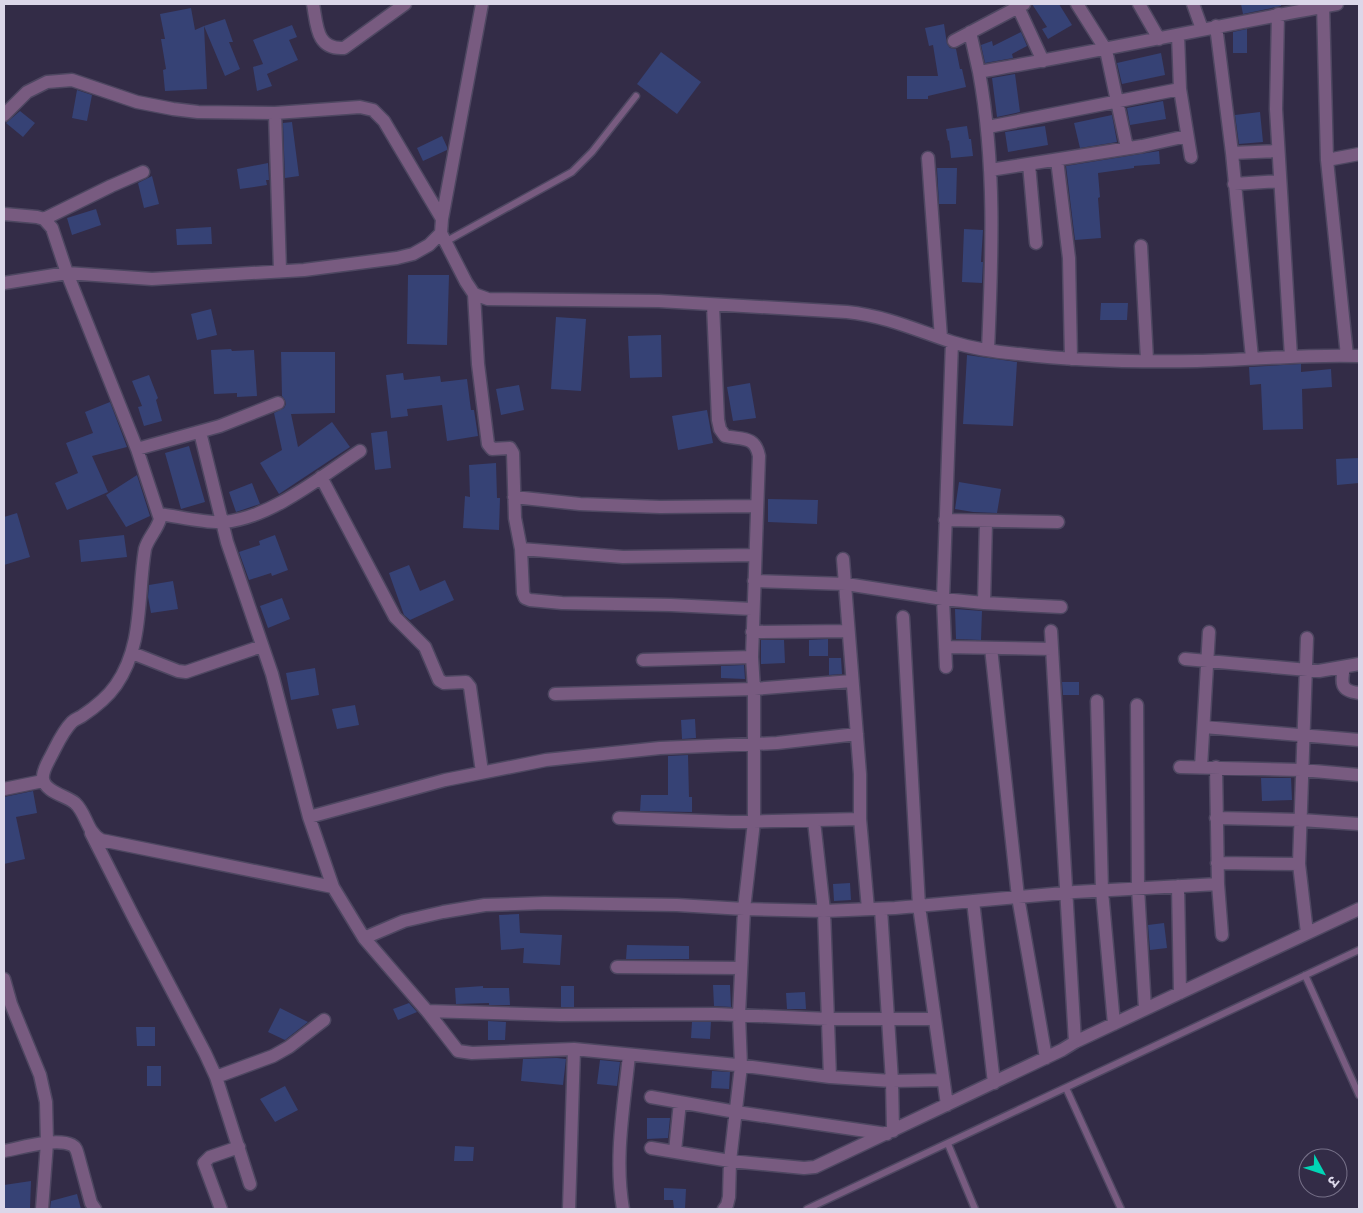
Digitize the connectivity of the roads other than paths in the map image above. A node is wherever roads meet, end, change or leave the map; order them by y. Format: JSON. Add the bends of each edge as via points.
{"nodes":[{"id":1,"x":314,"y":4,"type":"edge"},
{"id":2,"x":405,"y":4,"type":"edge"},
{"id":3,"x":482,"y":4,"type":"edge"},
{"id":4,"x":1078,"y":4,"type":"edge"},
{"id":5,"x":1139,"y":4,"type":"edge"},
{"id":6,"x":1193,"y":4,"type":"edge"},
{"id":7,"x":1337,"y":4,"type":"edge"},
{"id":8,"x":1323,"y":5,"type":"edge"},
{"id":9,"x":1021,"y":6,"type":"edge"},
{"id":10,"x":1278,"y":14,"type":"junction"},
{"id":11,"x":1216,"y":26,"type":"junction"},
{"id":12,"x":1202,"y":29,"type":"junction"},
{"id":13,"x":970,"y":32,"type":"junction"},
{"id":14,"x":1178,"y":35,"type":"junction"},
{"id":15,"x":1159,"y":39,"type":"junction"},
{"id":16,"x":954,"y":41,"type":"dead end"},
{"id":17,"x":1106,"y":50,"type":"junction"},
{"id":18,"x":1043,"y":61,"type":"junction"},
{"id":19,"x":979,"y":72,"type":"junction"},
{"id":20,"x":1180,"y":89,"type":"junction"},
{"id":21,"x":636,"y":96,"type":"dead end"},
{"id":22,"x":1117,"y":102,"type":"junction"},
{"id":23,"x":275,"y":113,"type":"junction"},
{"id":24,"x":4,"y":115,"type":"edge"},
{"id":25,"x":988,"y":128,"type":"junction"},
{"id":26,"x":1188,"y":136,"type":"junction"},
{"id":27,"x":1127,"y":148,"type":"junction"},
{"id":28,"x":1278,"y":151,"type":"junction"},
{"id":29,"x":1232,"y":153,"type":"junction"},
{"id":30,"x":1191,"y":157,"type":"dead end"},
{"id":31,"x":928,"y":158,"type":"dead end"},
{"id":32,"x":1359,"y":158,"type":"edge"},
{"id":33,"x":1057,"y":160,"type":"junction"},
{"id":34,"x":1327,"y":160,"type":"junction"},
{"id":35,"x":1029,"y":164,"type":"junction"},
{"id":36,"x":990,"y":170,"type":"junction"},
{"id":37,"x":143,"y":172,"type":"dead end"},
{"id":38,"x":1280,"y":181,"type":"junction"},
{"id":39,"x":1234,"y":184,"type":"junction"},
{"id":40,"x":4,"y":214,"type":"edge"},
{"id":41,"x":44,"y":219,"type":"junction"},
{"id":42,"x":442,"y":219,"type":"junction"},
{"id":43,"x":443,"y":238,"type":"junction"},
{"id":44,"x":1036,"y":243,"type":"dead end"},
{"id":45,"x":1141,"y":246,"type":"dead end"},
{"id":46,"x":280,"y":270,"type":"junction"},
{"id":47,"x":67,"y":273,"type":"junction"},
{"id":48,"x":4,"y":283,"type":"edge"},
{"id":49,"x":474,"y":294,"type":"junction"},
{"id":50,"x":713,"y":305,"type":"junction"},
{"id":51,"x":947,"y":340,"type":"junction"},
{"id":52,"x":988,"y":350,"type":"junction"},
{"id":53,"x":1353,"y":356,"type":"edge"},
{"id":54,"x":1291,"y":357,"type":"junction"},
{"id":55,"x":1252,"y":358,"type":"junction"},
{"id":56,"x":1071,"y":359,"type":"junction"},
{"id":57,"x":1147,"y":360,"type":"junction"},
{"id":58,"x":278,"y":403,"type":"dead end"},
{"id":59,"x":200,"y":432,"type":"junction"},
{"id":60,"x":137,"y":449,"type":"junction"},
{"id":61,"x":360,"y":451,"type":"dead end"},
{"id":62,"x":321,"y":477,"type":"junction"},
{"id":63,"x":514,"y":497,"type":"junction"},
{"id":64,"x":756,"y":506,"type":"junction"},
{"id":65,"x":159,"y":514,"type":"junction"},
{"id":66,"x":945,"y":520,"type":"junction"},
{"id":67,"x":986,"y":521,"type":"junction"},
{"id":68,"x":222,"y":522,"type":"junction"},
{"id":69,"x":1058,"y":522,"type":"dead end"},
{"id":70,"x":521,"y":550,"type":"junction"},
{"id":71,"x":755,"y":555,"type":"junction"},
{"id":72,"x":843,"y":559,"type":"dead end"},
{"id":73,"x":754,"y":582,"type":"junction"},
{"id":74,"x":846,"y":584,"type":"junction"},
{"id":75,"x":943,"y":599,"type":"junction"},
{"id":76,"x":984,"y":603,"type":"junction"},
{"id":77,"x":1061,"y":606,"type":"dead end"},
{"id":78,"x":752,"y":609,"type":"junction"},
{"id":79,"x":903,"y":618,"type":"dead end"},
{"id":80,"x":848,"y":631,"type":"junction"},
{"id":81,"x":1051,"y":631,"type":"dead end"},
{"id":82,"x":752,"y":632,"type":"junction"},
{"id":83,"x":1210,"y":632,"type":"dead end"},
{"id":84,"x":1307,"y":638,"type":"dead end"},
{"id":85,"x":262,"y":646,"type":"junction"},
{"id":86,"x":945,"y":647,"type":"junction"},
{"id":87,"x":991,"y":648,"type":"junction"},
{"id":88,"x":1052,"y":649,"type":"junction"},
{"id":89,"x":132,"y":653,"type":"junction"},
{"id":90,"x":752,"y":657,"type":"junction"},
{"id":91,"x":1185,"y":659,"type":"dead end"},
{"id":92,"x":643,"y":660,"type":"dead end"},
{"id":93,"x":1208,"y":661,"type":"junction"},
{"id":94,"x":1359,"y":664,"type":"edge"},
{"id":95,"x":946,"y":667,"type":"dead end"},
{"id":96,"x":1344,"y":667,"type":"junction"},
{"id":97,"x":1306,"y":671,"type":"junction"},
{"id":98,"x":852,"y":681,"type":"junction"},
{"id":99,"x":754,"y":689,"type":"junction"},
{"id":100,"x":1359,"y":693,"type":"edge"},
{"id":101,"x":555,"y":694,"type":"dead end"},
{"id":102,"x":1097,"y":701,"type":"dead end"},
{"id":103,"x":1137,"y":705,"type":"dead end"},
{"id":104,"x":1204,"y":727,"type":"junction"},
{"id":105,"x":857,"y":734,"type":"junction"},
{"id":106,"x":1304,"y":735,"type":"junction"},
{"id":107,"x":1359,"y":740,"type":"edge"},
{"id":108,"x":753,"y":745,"type":"junction"},
{"id":109,"x":1180,"y":767,"type":"dead end"},
{"id":110,"x":1201,"y":767,"type":"junction"},
{"id":111,"x":1216,"y":767,"type":"junction"},
{"id":112,"x":1302,"y":770,"type":"junction"},
{"id":113,"x":482,"y":772,"type":"junction"},
{"id":114,"x":1359,"y":775,"type":"edge"},
{"id":115,"x":43,"y":781,"type":"junction"},
{"id":116,"x":4,"y":789,"type":"edge"},
{"id":117,"x":309,"y":817,"type":"junction"},
{"id":118,"x":619,"y":818,"type":"dead end"},
{"id":119,"x":1216,"y":818,"type":"junction"},
{"id":120,"x":860,"y":819,"type":"junction"},
{"id":121,"x":1301,"y":820,"type":"junction"},
{"id":122,"x":814,"y":821,"type":"junction"},
{"id":123,"x":754,"y":822,"type":"junction"},
{"id":124,"x":1359,"y":824,"type":"edge"},
{"id":125,"x":90,"y":831,"type":"junction"},
{"id":126,"x":1217,"y":863,"type":"junction"},
{"id":127,"x":1299,"y":864,"type":"junction"},
{"id":128,"x":1218,"y":884,"type":"junction"},
{"id":129,"x":1178,"y":886,"type":"junction"},
{"id":130,"x":333,"y":887,"type":"junction"},
{"id":131,"x":1138,"y":888,"type":"junction"},
{"id":132,"x":1102,"y":891,"type":"junction"},
{"id":133,"x":1066,"y":893,"type":"junction"},
{"id":134,"x":1018,"y":897,"type":"junction"},
{"id":135,"x":973,"y":900,"type":"junction"},
{"id":136,"x":919,"y":906,"type":"junction"},
{"id":137,"x":744,"y":909,"type":"junction"},
{"id":138,"x":874,"y":909,"type":"junction"},
{"id":139,"x":1359,"y":909,"type":"edge"},
{"id":140,"x":824,"y":911,"type":"junction"},
{"id":141,"x":1307,"y":933,"type":"junction"},
{"id":142,"x":1222,"y":936,"type":"dead end"},
{"id":143,"x":364,"y":938,"type":"junction"},
{"id":144,"x":1359,"y":950,"type":"edge"},
{"id":145,"x":617,"y":967,"type":"dead end"},
{"id":146,"x":741,"y":968,"type":"junction"},
{"id":147,"x":1305,"y":975,"type":"junction"},
{"id":148,"x":4,"y":979,"type":"edge"},
{"id":149,"x":1180,"y":993,"type":"junction"},
{"id":150,"x":7,"y":1005,"type":"edge"},
{"id":151,"x":1145,"y":1009,"type":"junction"},
{"id":152,"x":427,"y":1011,"type":"junction"},
{"id":153,"x":739,"y":1015,"type":"junction"},
{"id":154,"x":828,"y":1019,"type":"junction"},
{"id":155,"x":934,"y":1019,"type":"junction"},
{"id":156,"x":324,"y":1020,"type":"dead end"},
{"id":157,"x":888,"y":1020,"type":"junction"},
{"id":158,"x":1114,"y":1024,"type":"junction"},
{"id":159,"x":1075,"y":1042,"type":"junction"},
{"id":160,"x":574,"y":1050,"type":"junction"},
{"id":161,"x":629,"y":1055,"type":"junction"},
{"id":162,"x":1046,"y":1058,"type":"junction"},
{"id":163,"x":741,"y":1066,"type":"junction"},
{"id":164,"x":830,"y":1076,"type":"junction"},
{"id":165,"x":216,"y":1077,"type":"junction"},
{"id":166,"x":943,"y":1080,"type":"junction"},
{"id":167,"x":892,"y":1082,"type":"junction"},
{"id":168,"x":994,"y":1083,"type":"junction"},
{"id":169,"x":1066,"y":1088,"type":"junction"},
{"id":170,"x":1359,"y":1095,"type":"edge"},
{"id":171,"x":651,"y":1097,"type":"dead end"},
{"id":172,"x":680,"y":1102,"type":"junction"},
{"id":173,"x":947,"y":1105,"type":"junction"},
{"id":174,"x":736,"y":1112,"type":"junction"},
{"id":175,"x":890,"y":1132,"type":"junction"},
{"id":176,"x":47,"y":1143,"type":"junction"},
{"id":177,"x":948,"y":1144,"type":"junction"},
{"id":178,"x":239,"y":1147,"type":"junction"},
{"id":179,"x":651,"y":1148,"type":"dead end"},
{"id":180,"x":4,"y":1151,"type":"edge"},
{"id":181,"x":675,"y":1151,"type":"junction"},
{"id":182,"x":730,"y":1161,"type":"junction"},
{"id":183,"x":250,"y":1184,"type":"dead end"},
{"id":184,"x":42,"y":1209,"type":"edge"},
{"id":185,"x":94,"y":1209,"type":"edge"},
{"id":186,"x":221,"y":1209,"type":"edge"},
{"id":187,"x":569,"y":1209,"type":"edge"},
{"id":188,"x":623,"y":1209,"type":"edge"},
{"id":189,"x":724,"y":1209,"type":"edge"},
{"id":190,"x":807,"y":1209,"type":"edge"},
{"id":191,"x":976,"y":1209,"type":"edge"},
{"id":192,"x":1122,"y":1209,"type":"edge"}],
"edges":[{"from":1,"to":2,"type":"street","via":[[317,30],[323,42],[336,49],[344,48]]},
{"from":3,"to":42,"type":"street"},
{"from":4,"to":17,"type":"street"},
{"from":5,"to":15,"type":"street"},
{"from":6,"to":12,"type":"street"},
{"from":7,"to":8,"type":"street"},
{"from":8,"to":10,"type":"street"},
{"from":8,"to":34,"type":"street"},
{"from":9,"to":13,"type":"street"},
{"from":9,"to":18,"type":"street"},
{"from":10,"to":11,"type":"street"},
{"from":10,"to":28,"type":"street"},
{"from":11,"to":12,"type":"street"},
{"from":11,"to":29,"type":"street"},
{"from":12,"to":14,"type":"street"},
{"from":13,"to":16,"type":"street"},
{"from":13,"to":19,"type":"street"},
{"from":14,"to":15,"type":"street"},
{"from":14,"to":20,"type":"street"},
{"from":15,"to":17,"type":"street"},
{"from":17,"to":18,"type":"street"},
{"from":17,"to":22,"type":"street"},
{"from":18,"to":19,"type":"street"},
{"from":19,"to":25,"type":"street"},
{"from":20,"to":22,"type":"street"},
{"from":20,"to":26,"type":"street"},
{"from":21,"to":43,"type":"lane","via":[[572,172]]},
{"from":22,"to":25,"type":"street"},
{"from":22,"to":27,"type":"street"},
{"from":23,"to":24,"type":"street","via":[[173,109],[137,102],[72,80],[47,82],[27,92]]},
{"from":23,"to":42,"type":"street","via":[[373,110],[384,121]]},
{"from":23,"to":46,"type":"street"},
{"from":25,"to":36,"type":"street"},
{"from":26,"to":27,"type":"street"},
{"from":26,"to":30,"type":"street"},
{"from":27,"to":33,"type":"street"},
{"from":28,"to":29,"type":"street"},
{"from":28,"to":38,"type":"street"},
{"from":29,"to":39,"type":"street"},
{"from":31,"to":51,"type":"street"},
{"from":32,"to":34,"type":"street"},
{"from":33,"to":35,"type":"street"},
{"from":33,"to":56,"type":"street","via":[[1069,258]]},
{"from":34,"to":53,"type":"street"},
{"from":35,"to":36,"type":"street"},
{"from":35,"to":44,"type":"street"},
{"from":36,"to":52,"type":"street"},
{"from":37,"to":41,"type":"street"},
{"from":38,"to":39,"type":"street"},
{"from":38,"to":54,"type":"street"},
{"from":39,"to":55,"type":"street"},
{"from":40,"to":41,"type":"street"},
{"from":41,"to":47,"type":"street","via":[[55,235]]},
{"from":42,"to":43,"type":"street"},
{"from":43,"to":46,"type":"street","via":[[413,254],[396,258]]},
{"from":43,"to":49,"type":"street"},
{"from":45,"to":57,"type":"street"},
{"from":46,"to":47,"type":"street","via":[[152,279]]},
{"from":47,"to":48,"type":"street"},
{"from":47,"to":60,"type":"street"},
{"from":49,"to":50,"type":"street","via":[[500,300],[659,301]]},
{"from":49,"to":63,"type":"street","via":[[478,364],[488,444],[492,449],[512,450]]},
{"from":50,"to":51,"type":"street","via":[[863,314],[901,323]]},
{"from":50,"to":64,"type":"street","via":[[718,420],[725,436],[749,440],[758,450]]},
{"from":51,"to":52,"type":"street"},
{"from":51,"to":66,"type":"street"},
{"from":52,"to":56,"type":"street"},
{"from":53,"to":54,"type":"street"},
{"from":54,"to":55,"type":"street"},
{"from":55,"to":57,"type":"street"},
{"from":56,"to":57,"type":"street"},
{"from":58,"to":59,"type":"street"},
{"from":59,"to":60,"type":"street"},
{"from":59,"to":68,"type":"street"},
{"from":60,"to":65,"type":"street"},
{"from":61,"to":62,"type":"street"},
{"from":62,"to":68,"type":"street","via":[[261,512]]},
{"from":62,"to":113,"type":"street","via":[[395,617],[425,647],[439,680],[444,683],[466,682],[470,687]]},
{"from":63,"to":64,"type":"street","via":[[660,507]]},
{"from":63,"to":70,"type":"street"},
{"from":64,"to":71,"type":"street"},
{"from":65,"to":68,"type":"street"},
{"from":65,"to":89,"type":"street","via":[[159,523],[145,550]]},
{"from":66,"to":67,"type":"street"},
{"from":66,"to":75,"type":"street"},
{"from":67,"to":69,"type":"street"},
{"from":67,"to":76,"type":"street"},
{"from":68,"to":85,"type":"street"},
{"from":70,"to":71,"type":"street","via":[[623,557]]},
{"from":70,"to":78,"type":"street","via":[[523,592],[530,600]]},
{"from":71,"to":73,"type":"street"},
{"from":72,"to":74,"type":"street"},
{"from":73,"to":74,"type":"street"},
{"from":73,"to":78,"type":"street"},
{"from":74,"to":75,"type":"street"},
{"from":74,"to":80,"type":"street"},
{"from":75,"to":76,"type":"street"},
{"from":75,"to":86,"type":"street"},
{"from":76,"to":77,"type":"street"},
{"from":78,"to":82,"type":"street"},
{"from":79,"to":136,"type":"street"},
{"from":80,"to":82,"type":"street"},
{"from":80,"to":98,"type":"street"},
{"from":81,"to":88,"type":"street"},
{"from":82,"to":90,"type":"street"},
{"from":83,"to":93,"type":"street"},
{"from":84,"to":97,"type":"street"},
{"from":85,"to":89,"type":"street","via":[[186,672]]},
{"from":85,"to":117,"type":"street"},
{"from":86,"to":87,"type":"street"},
{"from":86,"to":95,"type":"street"},
{"from":87,"to":88,"type":"street"},
{"from":87,"to":134,"type":"street"},
{"from":88,"to":133,"type":"street"},
{"from":89,"to":115,"type":"street","via":[[109,694],[74,720],[65,731],[44,772]]},
{"from":90,"to":92,"type":"street"},
{"from":90,"to":99,"type":"street"},
{"from":91,"to":93,"type":"street"},
{"from":93,"to":97,"type":"street"},
{"from":93,"to":104,"type":"street"},
{"from":94,"to":96,"type":"street"},
{"from":96,"to":97,"type":"street"},
{"from":96,"to":100,"type":"street","via":[[1343,686],[1350,692]]},
{"from":97,"to":106,"type":"street"},
{"from":98,"to":99,"type":"street"},
{"from":98,"to":105,"type":"street"},
{"from":99,"to":101,"type":"street"},
{"from":99,"to":108,"type":"street"},
{"from":102,"to":132,"type":"street"},
{"from":103,"to":131,"type":"street"},
{"from":104,"to":106,"type":"street"},
{"from":104,"to":110,"type":"street"},
{"from":105,"to":108,"type":"street"},
{"from":105,"to":120,"type":"street"},
{"from":106,"to":107,"type":"street"},
{"from":106,"to":112,"type":"street"},
{"from":108,"to":113,"type":"street","via":[[606,753]]},
{"from":108,"to":123,"type":"street"},
{"from":109,"to":110,"type":"street"},
{"from":110,"to":111,"type":"street"},
{"from":111,"to":112,"type":"street"},
{"from":111,"to":119,"type":"street"},
{"from":112,"to":114,"type":"street"},
{"from":112,"to":121,"type":"street"},
{"from":113,"to":117,"type":"street"},
{"from":115,"to":116,"type":"street"},
{"from":115,"to":125,"type":"street","via":[[77,805]]},
{"from":117,"to":130,"type":"street"},
{"from":118,"to":123,"type":"street"},
{"from":119,"to":121,"type":"street"},
{"from":119,"to":126,"type":"street"},
{"from":120,"to":122,"type":"street"},
{"from":120,"to":138,"type":"street"},
{"from":121,"to":124,"type":"street"},
{"from":121,"to":127,"type":"street"},
{"from":122,"to":123,"type":"street"},
{"from":122,"to":140,"type":"street"},
{"from":123,"to":137,"type":"street"},
{"from":125,"to":130,"type":"street","via":[[101,840]]},
{"from":125,"to":165,"type":"street"},
{"from":126,"to":127,"type":"street"},
{"from":126,"to":128,"type":"street"},
{"from":127,"to":141,"type":"street"},
{"from":128,"to":129,"type":"street"},
{"from":128,"to":142,"type":"street"},
{"from":129,"to":131,"type":"street"},
{"from":129,"to":149,"type":"street"},
{"from":130,"to":143,"type":"street"},
{"from":131,"to":132,"type":"street"},
{"from":131,"to":151,"type":"street"},
{"from":132,"to":133,"type":"street"},
{"from":132,"to":158,"type":"street"},
{"from":133,"to":134,"type":"street"},
{"from":133,"to":159,"type":"street"},
{"from":134,"to":135,"type":"street"},
{"from":134,"to":162,"type":"street"},
{"from":135,"to":136,"type":"street"},
{"from":135,"to":168,"type":"street"},
{"from":136,"to":138,"type":"street"},
{"from":136,"to":155,"type":"street"},
{"from":137,"to":140,"type":"street"},
{"from":137,"to":143,"type":"street","via":[[677,905],[485,905],[404,921]]},
{"from":137,"to":146,"type":"street"},
{"from":138,"to":140,"type":"street"},
{"from":138,"to":157,"type":"street"},
{"from":139,"to":141,"type":"street"},
{"from":140,"to":154,"type":"street"},
{"from":141,"to":149,"type":"street"},
{"from":143,"to":152,"type":"street"},
{"from":144,"to":147,"type":"lane"},
{"from":145,"to":146,"type":"street"},
{"from":146,"to":153,"type":"street"},
{"from":147,"to":169,"type":"lane"},
{"from":147,"to":170,"type":"lane"},
{"from":148,"to":150,"type":"street"},
{"from":149,"to":151,"type":"street"},
{"from":150,"to":176,"type":"street","via":[[40,1075],[46,1102]]},
{"from":151,"to":158,"type":"street"},
{"from":152,"to":153,"type":"street"},
{"from":152,"to":160,"type":"street","via":[[452,1046],[464,1053]]},
{"from":153,"to":154,"type":"street"},
{"from":153,"to":163,"type":"street"},
{"from":154,"to":157,"type":"street"},
{"from":154,"to":164,"type":"street"},
{"from":155,"to":157,"type":"street"},
{"from":155,"to":166,"type":"street"},
{"from":156,"to":165,"type":"street","via":[[273,1056]]},
{"from":157,"to":167,"type":"street"},
{"from":158,"to":159,"type":"street"},
{"from":159,"to":162,"type":"street"},
{"from":160,"to":161,"type":"street"},
{"from":160,"to":187,"type":"street"},
{"from":161,"to":163,"type":"street"},
{"from":161,"to":188,"type":"street","via":[[619,1162]]},
{"from":162,"to":168,"type":"street"},
{"from":163,"to":164,"type":"street"},
{"from":163,"to":174,"type":"street"},
{"from":164,"to":167,"type":"street"},
{"from":165,"to":178,"type":"street"},
{"from":166,"to":167,"type":"street"},
{"from":166,"to":173,"type":"street"},
{"from":167,"to":175,"type":"street"},
{"from":168,"to":173,"type":"street"},
{"from":169,"to":177,"type":"lane"},
{"from":169,"to":192,"type":"lane"},
{"from":171,"to":172,"type":"street"},
{"from":172,"to":174,"type":"street"},
{"from":172,"to":181,"type":"street"},
{"from":173,"to":175,"type":"street"},
{"from":174,"to":175,"type":"street"},
{"from":174,"to":182,"type":"street"},
{"from":175,"to":182,"type":"street","via":[[809,1169]]},
{"from":176,"to":180,"type":"street"},
{"from":176,"to":184,"type":"street"},
{"from":176,"to":185,"type":"street","via":[[65,1143],[75,1147]]},
{"from":177,"to":190,"type":"lane"},
{"from":177,"to":191,"type":"lane"},
{"from":178,"to":183,"type":"street"},
{"from":178,"to":186,"type":"street","via":[[210,1157],[204,1163]]},
{"from":179,"to":181,"type":"street"},
{"from":181,"to":182,"type":"street"},
{"from":182,"to":189,"type":"street","via":[[729,1197]]}]}
